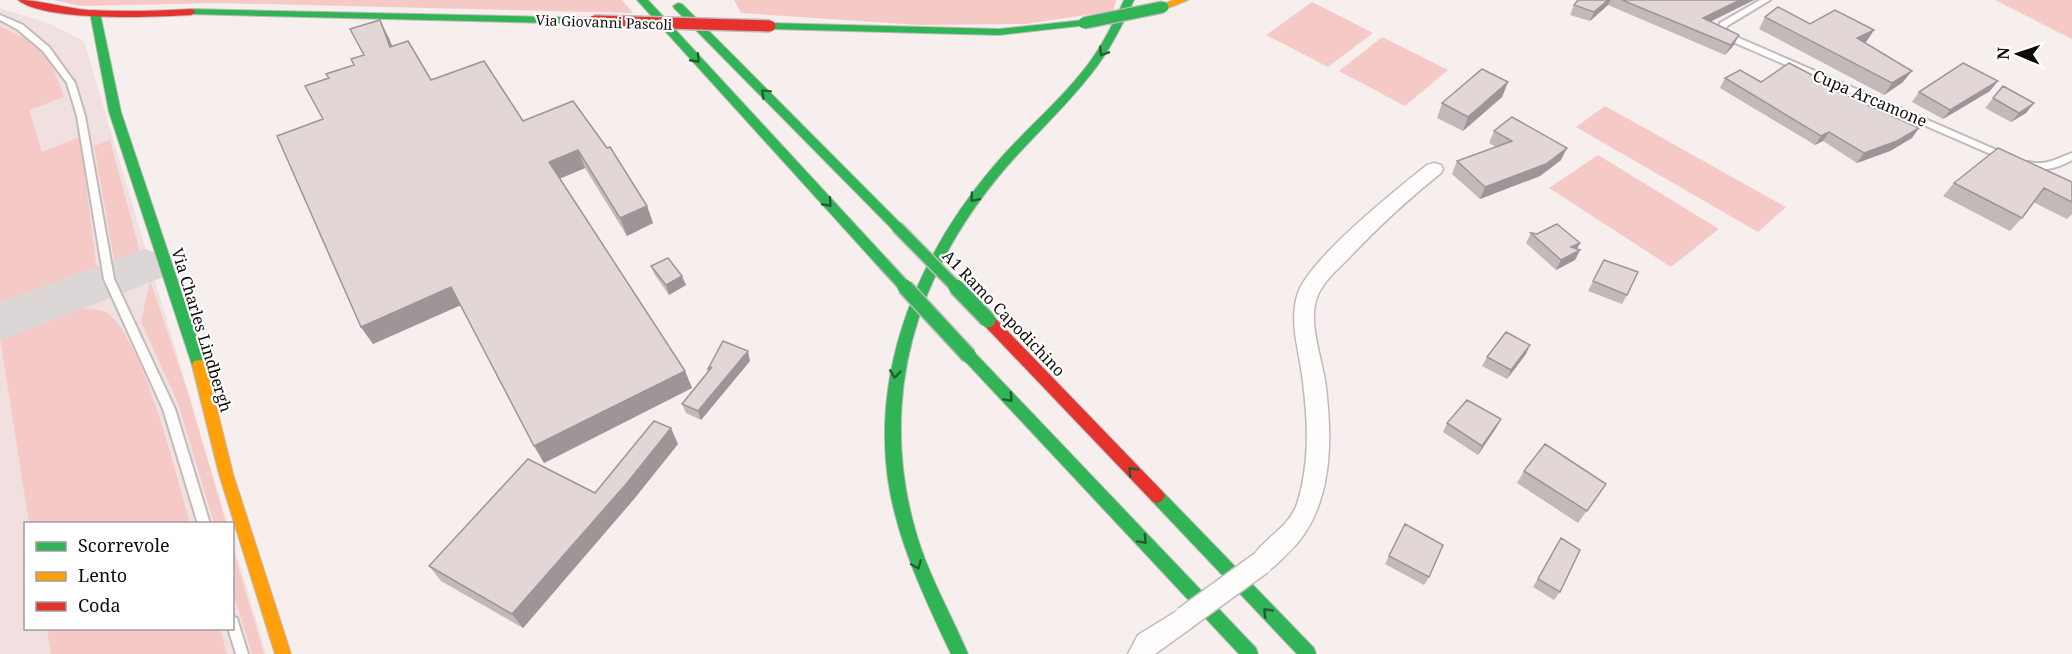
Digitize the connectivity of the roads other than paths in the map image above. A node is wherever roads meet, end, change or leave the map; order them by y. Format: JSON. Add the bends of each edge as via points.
{"nodes":[{"id":1,"x":23,"y":0,"type":"edge"},
{"id":2,"x":642,"y":0,"type":"edge"},
{"id":3,"x":672,"y":0,"type":"edge"},
{"id":4,"x":1129,"y":0,"type":"edge"},
{"id":5,"x":1184,"y":0,"type":"edge"},
{"id":6,"x":1766,"y":0,"type":"edge"},
{"id":7,"x":706,"y":8,"type":"dead end"},
{"id":8,"x":95,"y":14,"type":"junction"},
{"id":9,"x":0,"y":17,"type":"edge"},
{"id":10,"x":729,"y":57,"type":"junction"},
{"id":11,"x":2072,"y":156,"type":"edge"},
{"id":12,"x":1434,"y":170,"type":"dead end"},
{"id":13,"x":203,"y":522,"type":"edge"},
{"id":14,"x":234,"y":628,"type":"edge"},
{"id":15,"x":242,"y":654,"type":"edge"},
{"id":16,"x":283,"y":654,"type":"edge"},
{"id":17,"x":960,"y":654,"type":"edge"},
{"id":18,"x":1141,"y":654,"type":"edge"},
{"id":19,"x":1250,"y":654,"type":"edge"},
{"id":20,"x":1308,"y":654,"type":"edge"}],
"edges":[{"from":1,"to":8,"type":"main road","name":"Via Giovanni Pascoli","via":[[67,12]]},
{"from":2,"to":19,"type":"main road","one_way":true,"bridge":true},
{"from":3,"to":10,"type":"main road","name":"A1 Ramo Capodichino"},
{"from":4,"to":17,"type":"main road","one_way":true,"via":[[1111,40],[1088,75],[1001,166],[944,240],[909,316],[897,358],[891,406],[899,508],[935,611]]},
{"from":5,"to":8,"type":"main road","name":"Via Giovanni Pascoli","bridge":true,"via":[[1084,23],[999,32],[220,11]]},
{"from":6,"to":11,"type":"lane","name":"Cupa Arcamone","via":[[1723,25],[1722,31],[2017,162],[2039,168],[2061,164]]},
{"from":7,"to":10,"type":"main road"},
{"from":8,"to":16,"type":"main road","name":"Via Charles Lindbergh","via":[[115,112],[200,368],[226,474]]},
{"from":9,"to":13,"type":"lane","via":[[20,27],[46,49],[71,83],[81,116],[109,279],[169,409]]},
{"from":20,"to":10,"type":"main road","name":"A1 Ramo Capodichino","one_way":true,"bridge":true},
{"from":12,"to":18,"type":"street","bridge":true,"via":[[1380,212],[1322,273],[1307,295],[1304,326],[1314,381],[1319,449],[1308,506],[1293,534],[1261,563],[1147,644]]},
{"from":14,"to":15,"type":"lane"}]}
